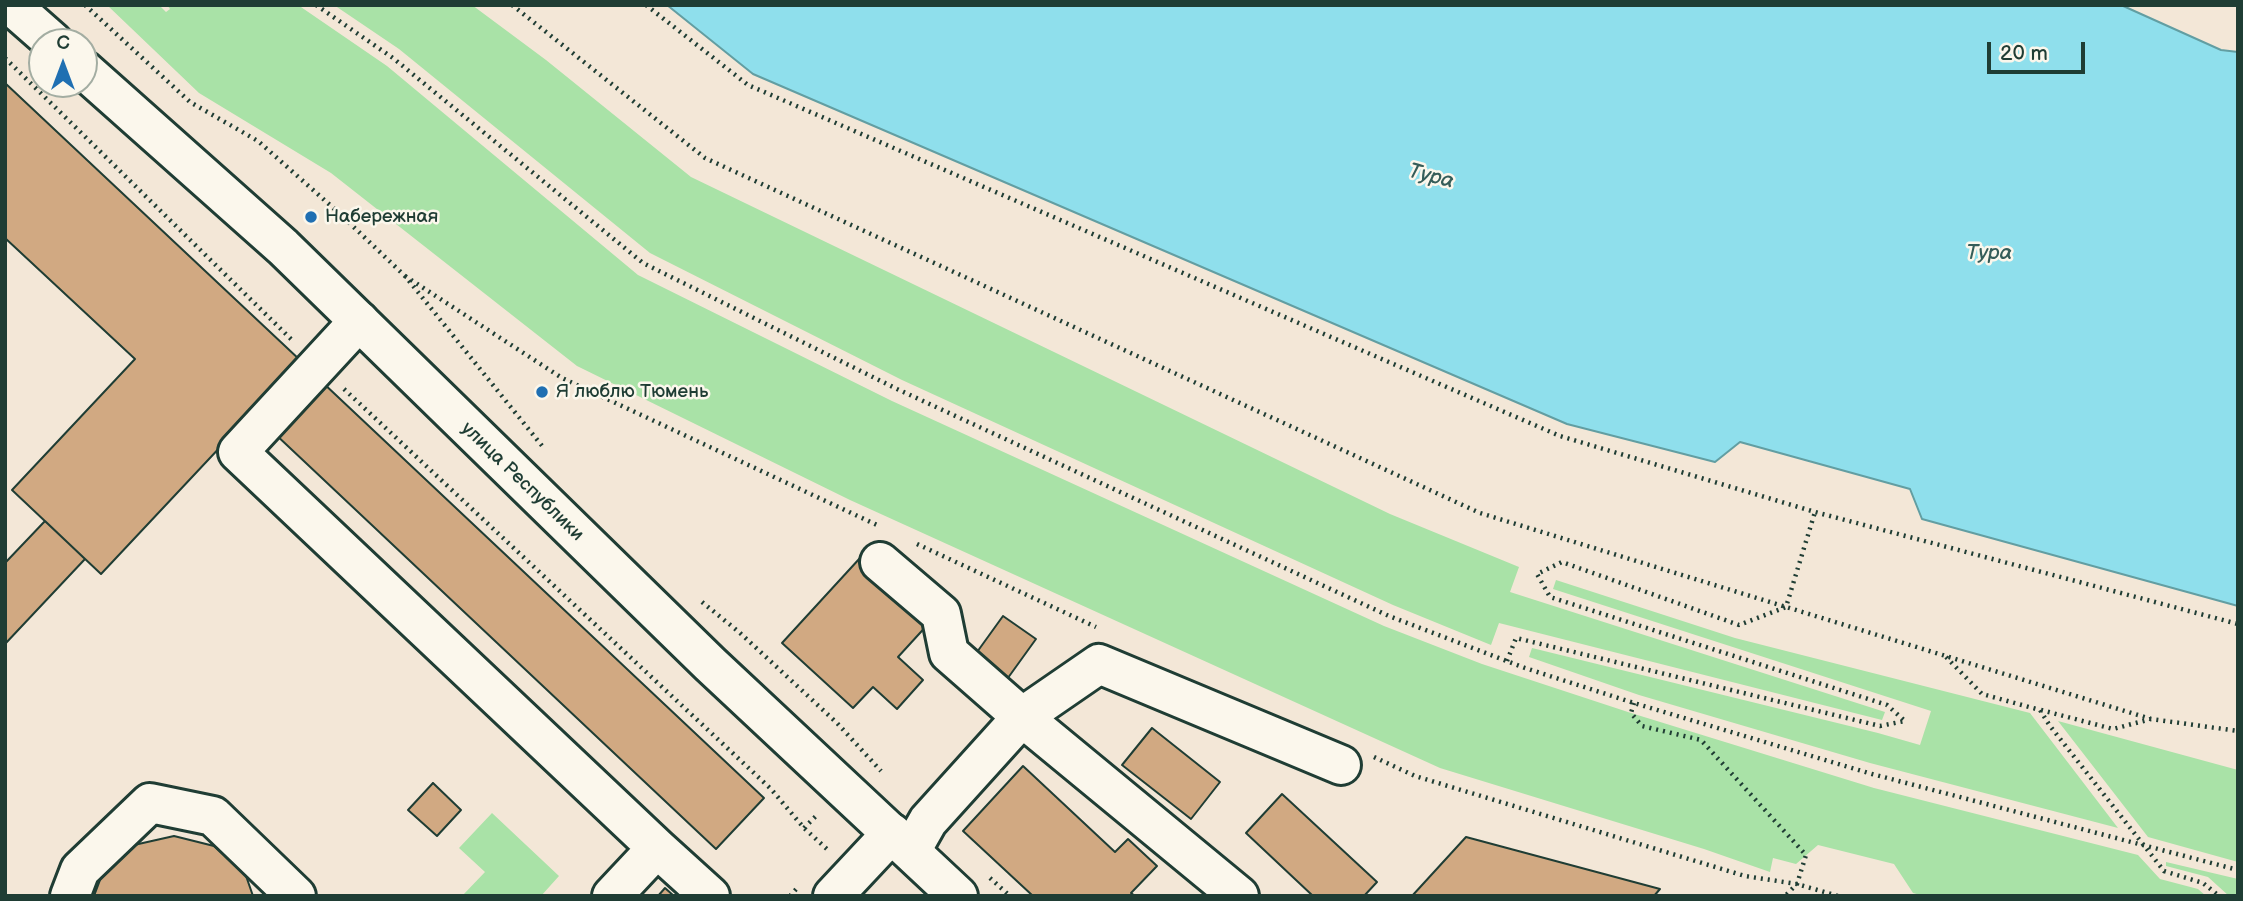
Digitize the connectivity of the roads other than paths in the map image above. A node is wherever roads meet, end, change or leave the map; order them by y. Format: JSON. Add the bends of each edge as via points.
{"nodes":[{"id":1,"x":12,"y":5,"type":"edge"},
{"id":2,"x":37,"y":28,"type":"edge"},
{"id":3,"x":98,"y":82,"type":"edge"},
{"id":4,"x":359,"y":321,"type":"junction"},
{"id":5,"x":884,"y":546,"type":"road end"},
{"id":6,"x":1022,"y":717,"type":"junction"},
{"id":7,"x":1353,"y":759,"type":"road end"},
{"id":8,"x":902,"y":842,"type":"junction"},
{"id":9,"x":657,"y":848,"type":"junction"},
{"id":10,"x":70,"y":896,"type":"edge"},
{"id":11,"x":296,"y":896,"type":"edge"},
{"id":12,"x":612,"y":896,"type":"edge"},
{"id":13,"x":710,"y":896,"type":"edge"},
{"id":14,"x":833,"y":896,"type":"edge"},
{"id":15,"x":958,"y":896,"type":"edge"},
{"id":16,"x":1239,"y":896,"type":"edge"}],
"edges":[{"from":1,"to":2,"type":"main road"},
{"from":3,"to":4,"type":"main road","name":"улица Республики"},
{"from":4,"to":8,"type":"main road","name":"улица Республики","via":[[710,664]]},
{"from":4,"to":9,"type":"main road","via":[[238,452]]},
{"from":5,"to":6,"type":"main road","via":[[941,614],[949,653]]},
{"from":6,"to":7,"type":"main road","via":[[1099,664]]},
{"from":6,"to":8,"type":"main road","via":[[928,821]]},
{"from":6,"to":16,"type":"main road"},
{"from":8,"to":14,"type":"main road"},
{"from":8,"to":15,"type":"main road","name":"улица Республики"},
{"from":9,"to":12,"type":"main road"},
{"from":9,"to":13,"type":"main road"},
{"from":10,"to":11,"type":"main road","via":[[80,870],[150,803],[213,816]]}]}
